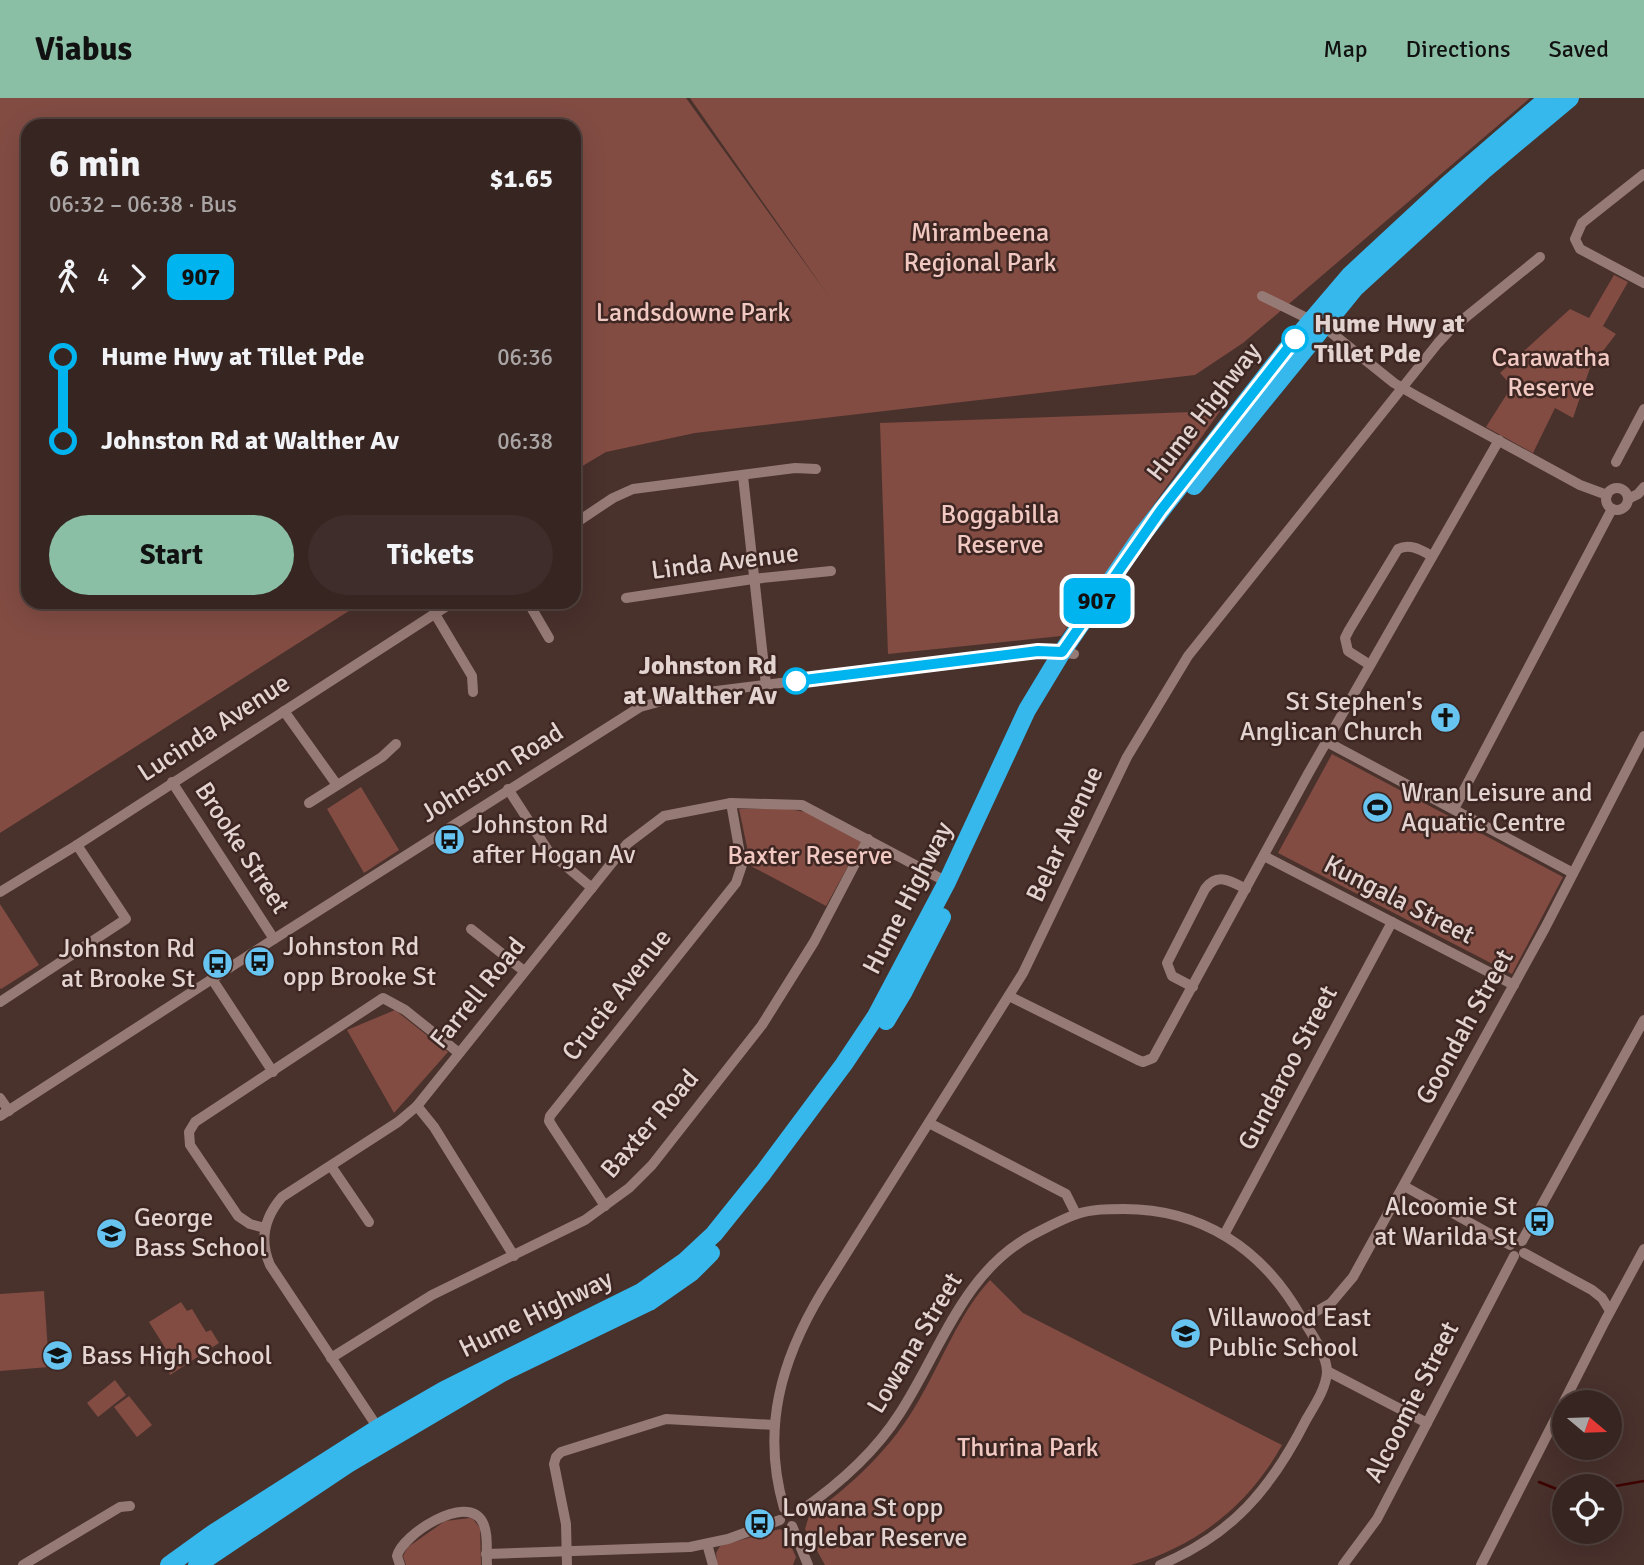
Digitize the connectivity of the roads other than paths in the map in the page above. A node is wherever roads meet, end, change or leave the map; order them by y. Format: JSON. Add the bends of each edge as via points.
{"nodes":[{"id":1,"x":1548,"y":98,"type":"edge"},
{"id":2,"x":1570,"y":98,"type":"edge"},
{"id":3,"x":1644,"y":174,"type":"edge"},
{"id":4,"x":1540,"y":257,"type":"dead end"},
{"id":5,"x":1644,"y":283,"type":"edge"},
{"id":6,"x":1262,"y":296,"type":"dead end"},
{"id":7,"x":1317,"y":323,"type":"junction"},
{"id":8,"x":1402,"y":387,"type":"junction"},
{"id":9,"x":1644,"y":409,"type":"edge"},
{"id":10,"x":1499,"y":440,"type":"junction"},
{"id":11,"x":1616,"y":462,"type":"dead end"},
{"id":12,"x":816,"y":469,"type":"dead end"},
{"id":13,"x":743,"y":476,"type":"junction"},
{"id":14,"x":1644,"y":487,"type":"edge"},
{"id":15,"x":1606,"y":495,"type":"junction"},
{"id":16,"x":1628,"y":499,"type":"junction"},
{"id":17,"x":1612,"y":509,"type":"junction"},
{"id":18,"x":581,"y":519,"type":"edge"},
{"id":19,"x":1432,"y":556,"type":"junction"},
{"id":20,"x":831,"y":571,"type":"dead end"},
{"id":21,"x":753,"y":579,"type":"junction"},
{"id":22,"x":626,"y":598,"type":"dead end"},
{"id":23,"x":442,"y":609,"type":"edge"},
{"id":24,"x":532,"y":609,"type":"edge"},
{"id":25,"x":435,"y":614,"type":"junction"},
{"id":26,"x":550,"y":638,"type":"dead end"},
{"id":27,"x":1068,"y":653,"type":"junction"},
{"id":28,"x":1370,"y":665,"type":"junction"},
{"id":29,"x":766,"y":685,"type":"junction"},
{"id":30,"x":474,"y":692,"type":"dead end"},
{"id":31,"x":284,"y":711,"type":"junction"},
{"id":32,"x":1644,"y":736,"type":"edge"},
{"id":33,"x":1328,"y":742,"type":"junction"},
{"id":34,"x":396,"y":744,"type":"dead end"},
{"id":35,"x":172,"y":782,"type":"junction"},
{"id":36,"x":337,"y":785,"type":"junction"},
{"id":37,"x":508,"y":789,"type":"junction"},
{"id":38,"x":309,"y":803,"type":"dead end"},
{"id":39,"x":731,"y":803,"type":"junction"},
{"id":40,"x":1454,"y":809,"type":"junction"},
{"id":41,"x":868,"y":839,"type":"junction"},
{"id":42,"x":77,"y":845,"type":"junction"},
{"id":43,"x":1264,"y":856,"type":"junction"},
{"id":44,"x":1573,"y":873,"type":"junction"},
{"id":45,"x":947,"y":883,"type":"junction"},
{"id":46,"x":592,"y":888,"type":"junction"},
{"id":47,"x":1246,"y":889,"type":"junction"},
{"id":48,"x":0,"y":892,"type":"edge"},
{"id":49,"x":1392,"y":922,"type":"junction"},
{"id":50,"x":471,"y":929,"type":"dead end"},
{"id":51,"x":274,"y":939,"type":"junction"},
{"id":52,"x":524,"y":971,"type":"junction"},
{"id":53,"x":212,"y":979,"type":"junction"},
{"id":54,"x":1514,"y":985,"type":"junction"},
{"id":55,"x":1193,"y":987,"type":"junction"},
{"id":56,"x":1009,"y":996,"type":"junction"},
{"id":57,"x":0,"y":1002,"type":"edge"},
{"id":58,"x":1644,"y":1020,"type":"edge"},
{"id":59,"x":459,"y":1053,"type":"junction"},
{"id":60,"x":273,"y":1072,"type":"junction"},
{"id":61,"x":0,"y":1098,"type":"edge"},
{"id":62,"x":418,"y":1106,"type":"junction"},
{"id":63,"x":4,"y":1113,"type":"edge"},
{"id":64,"x":929,"y":1123,"type":"junction"},
{"id":65,"x":331,"y":1166,"type":"junction"},
{"id":66,"x":1404,"y":1186,"type":"junction"},
{"id":67,"x":605,"y":1206,"type":"junction"},
{"id":68,"x":1076,"y":1214,"type":"junction"},
{"id":69,"x":369,"y":1222,"type":"dead end"},
{"id":70,"x":265,"y":1228,"type":"junction"},
{"id":71,"x":1224,"y":1235,"type":"junction"},
{"id":72,"x":1644,"y":1249,"type":"edge"},
{"id":73,"x":1520,"y":1250,"type":"junction"},
{"id":74,"x":514,"y":1256,"type":"junction"},
{"id":75,"x":1610,"y":1311,"type":"junction"},
{"id":76,"x":1303,"y":1319,"type":"junction"},
{"id":77,"x":331,"y":1358,"type":"junction"},
{"id":78,"x":1327,"y":1371,"type":"junction"},
{"id":79,"x":1427,"y":1423,"type":"junction"},
{"id":80,"x":775,"y":1425,"type":"junction"},
{"id":81,"x":378,"y":1428,"type":"junction"},
{"id":82,"x":130,"y":1506,"type":"dead end"},
{"id":83,"x":784,"y":1508,"type":"junction"},
{"id":84,"x":799,"y":1512,"type":"junction"},
{"id":85,"x":780,"y":1520,"type":"junction"},
{"id":86,"x":792,"y":1526,"type":"junction"},
{"id":87,"x":707,"y":1544,"type":"junction"},
{"id":88,"x":567,"y":1552,"type":"junction"},
{"id":89,"x":486,"y":1560,"type":"edge"},
{"id":90,"x":807,"y":1564,"type":"edge"},
{"id":91,"x":23,"y":1565,"type":"edge"},
{"id":92,"x":169,"y":1565,"type":"edge"},
{"id":93,"x":197,"y":1565,"type":"edge"},
{"id":94,"x":400,"y":1565,"type":"edge"},
{"id":95,"x":567,"y":1565,"type":"edge"},
{"id":96,"x":713,"y":1565,"type":"edge"},
{"id":97,"x":1160,"y":1565,"type":"edge"},
{"id":98,"x":1343,"y":1565,"type":"edge"},
{"id":99,"x":1481,"y":1565,"type":"edge"}],
"edges":[{"from":1,"to":7,"type":"highway","name":"Hume Highway","via":[[1349,275]]},
{"from":2,"to":7,"type":"highway","name":"Hume Highway","via":[[1483,170]]},
{"from":3,"to":5,"type":"street","via":[[1582,223],[1575,239],[1580,248]]},
{"from":4,"to":8,"type":"street","name":"Belar Avenue","via":[[1450,330]]},
{"from":6,"to":7,"type":"street"},
{"from":7,"to":8,"type":"street"},
{"from":7,"to":27,"type":"highway","name":"Hume Highway"},
{"from":8,"to":10,"type":"street"},
{"from":8,"to":56,"type":"street","name":"Belar Avenue","via":[[1188,656],[1127,757]]},
{"from":9,"to":11,"type":"street"},
{"from":10,"to":15,"type":"street"},
{"from":10,"to":19,"type":"street"},
{"from":12,"to":13,"type":"street"},
{"from":13,"to":18,"type":"street","via":[[633,489]]},
{"from":13,"to":21,"type":"street"},
{"from":14,"to":16,"type":"street"},
{"from":15,"to":16,"type":"street","via":[[1621,488]]},
{"from":15,"to":17,"type":"street"},
{"from":16,"to":17,"type":"street","via":[[1623,508]]},
{"from":17,"to":40,"type":"street"},
{"from":19,"to":28,"type":"street"},
{"from":19,"to":28,"type":"street","via":[[1411,546],[1398,549],[1349,630],[1345,638],[1348,651]]},
{"from":20,"to":21,"type":"street","name":"Linda Avenue"},
{"from":21,"to":22,"type":"street","name":"Linda Avenue"},
{"from":21,"to":29,"type":"street"},
{"from":23,"to":25,"type":"street","name":"Lucinda Avenue"},
{"from":24,"to":26,"type":"street"},
{"from":25,"to":30,"type":"street","via":[[472,676]]},
{"from":25,"to":31,"type":"street","name":"Lucinda Avenue"},
{"from":27,"to":29,"type":"street","name":"Johnston Road","via":[[1038,651]]},
{"from":27,"to":45,"type":"highway","name":"Hume Highway","via":[[1027,710]]},
{"from":27,"to":93,"type":"highway","name":"Hume Highway","via":[[898,1002],[846,1081],[715,1248],[659,1296],[502,1374],[348,1464]]},
{"from":28,"to":33,"type":"street"},
{"from":29,"to":37,"type":"street","name":"Johnston Road","via":[[684,695],[640,708]]},
{"from":31,"to":35,"type":"street","name":"Lucinda Avenue"},
{"from":31,"to":36,"type":"street"},
{"from":32,"to":44,"type":"street","name":"Goondah Street"},
{"from":33,"to":40,"type":"street"},
{"from":33,"to":43,"type":"street"},
{"from":34,"to":36,"type":"street"},
{"from":35,"to":42,"type":"street","name":"Lucinda Avenue"},
{"from":35,"to":51,"type":"street","name":"Brooke Street"},
{"from":36,"to":38,"type":"street"},
{"from":37,"to":46,"type":"street","via":[[549,852]]},
{"from":37,"to":51,"type":"street","name":"Johnston Road"},
{"from":39,"to":41,"type":"street","name":"Farrell Road","via":[[802,805]]},
{"from":39,"to":46,"type":"street","name":"Farrell Road","via":[[664,816],[626,844]]},
{"from":39,"to":67,"type":"street","name":"Crucie Avenue","via":[[741,865],[736,883],[550,1116]]},
{"from":40,"to":44,"type":"street"},
{"from":41,"to":45,"type":"street","name":"Farrell Road"},
{"from":41,"to":67,"type":"street","name":"Baxter Road","via":[[814,942],[762,1025],[652,1165]]},
{"from":42,"to":48,"type":"street","name":"Lucinda Avenue"},
{"from":42,"to":57,"type":"street","via":[[126,919]]},
{"from":43,"to":47,"type":"street"},
{"from":43,"to":49,"type":"street","name":"Kungala Street"},
{"from":44,"to":54,"type":"street","name":"Goondah Street"},
{"from":45,"to":81,"type":"highway","name":"Hume Highway","via":[[897,978],[844,1064],[714,1234],[641,1292],[482,1369]]},
{"from":46,"to":52,"type":"street","name":"Farrell Road"},
{"from":47,"to":55,"type":"street"},
{"from":47,"to":55,"type":"street","via":[[1217,879],[1199,899],[1167,963],[1172,976]]},
{"from":49,"to":54,"type":"street","name":"Kungala Street"},
{"from":49,"to":71,"type":"street","name":"Gundaroo Street"},
{"from":50,"to":52,"type":"street"},
{"from":51,"to":53,"type":"street","name":"Johnston Road"},
{"from":52,"to":59,"type":"street","name":"Farrell Road"},
{"from":53,"to":60,"type":"street"},
{"from":53,"to":63,"type":"street","name":"Johnston Road"},
{"from":54,"to":66,"type":"street","name":"Goondah Street"},
{"from":55,"to":56,"type":"street","via":[[1157,1054],[1143,1062]]},
{"from":56,"to":64,"type":"street","name":"Belar Avenue"},
{"from":58,"to":73,"type":"street","name":"Alcoomie Street"},
{"from":59,"to":60,"type":"street","via":[[383,998]]},
{"from":59,"to":62,"type":"street","name":"Farrell Road"},
{"from":60,"to":70,"type":"street","via":[[195,1122],[188,1137],[235,1213]]},
{"from":61,"to":63,"type":"street"},
{"from":62,"to":65,"type":"street","name":"Farrell Road"},
{"from":62,"to":74,"type":"street"},
{"from":64,"to":68,"type":"street","via":[[1066,1194]]},
{"from":64,"to":80,"type":"street","name":"Belar Avenue","via":[[796,1338]]},
{"from":65,"to":69,"type":"street"},
{"from":65,"to":70,"type":"street","name":"Farrell Road","via":[[282,1197]]},
{"from":66,"to":73,"type":"street","via":[[1510,1245],[1509,1251]]},
{"from":66,"to":76,"type":"street","name":"Goondah Street","via":[[1344,1291]]},
{"from":67,"to":74,"type":"street","name":"Baxter Road"},
{"from":68,"to":71,"type":"street","name":"Lowana Street","via":[[1123,1209],[1166,1213]]},
{"from":68,"to":84,"type":"street","name":"Lowana Street","via":[[1015,1245],[986,1271],[963,1300],[885,1434],[850,1473]]},
{"from":70,"to":77,"type":"street","via":[[270,1265]]},
{"from":71,"to":76,"type":"street","name":"Lowana Street","via":[[1272,1273]]},
{"from":72,"to":75,"type":"street"},
{"from":73,"to":75,"type":"street","via":[[1592,1290]]},
{"from":73,"to":79,"type":"street","name":"Alcoomie Street"},
{"from":74,"to":77,"type":"street","name":"Baxter Road","via":[[432,1295]]},
{"from":75,"to":99,"type":"street"},
{"from":76,"to":78,"type":"street","name":"Lowana Street"},
{"from":77,"to":81,"type":"street"},
{"from":78,"to":79,"type":"street"},
{"from":78,"to":97,"type":"street","via":[[1292,1448],[1258,1496],[1209,1540]]},
{"from":79,"to":98,"type":"street","name":"Alcoomie Street","via":[[1377,1519]]},
{"from":80,"to":83,"type":"street","name":"Belar Avenue","via":[[775,1464]]},
{"from":80,"to":88,"type":"street","via":[[666,1419],[561,1452],[554,1464]]},
{"from":81,"to":92,"type":"highway","name":"Hume Highway"},
{"from":82,"to":91,"type":"street","via":[[120,1507]]},
{"from":83,"to":84,"type":"street"},
{"from":83,"to":85,"type":"street"},
{"from":84,"to":86,"type":"street","via":[[799,1521]]},
{"from":85,"to":86,"type":"street"},
{"from":85,"to":87,"type":"street"},
{"from":86,"to":90,"type":"street"},
{"from":87,"to":88,"type":"street"},
{"from":87,"to":96,"type":"street"},
{"from":88,"to":89,"type":"street"},
{"from":88,"to":95,"type":"street"},
{"from":89,"to":94,"type":"street","via":[[482,1520],[472,1513],[455,1513],[441,1517],[404,1543],[397,1556]]}]}
